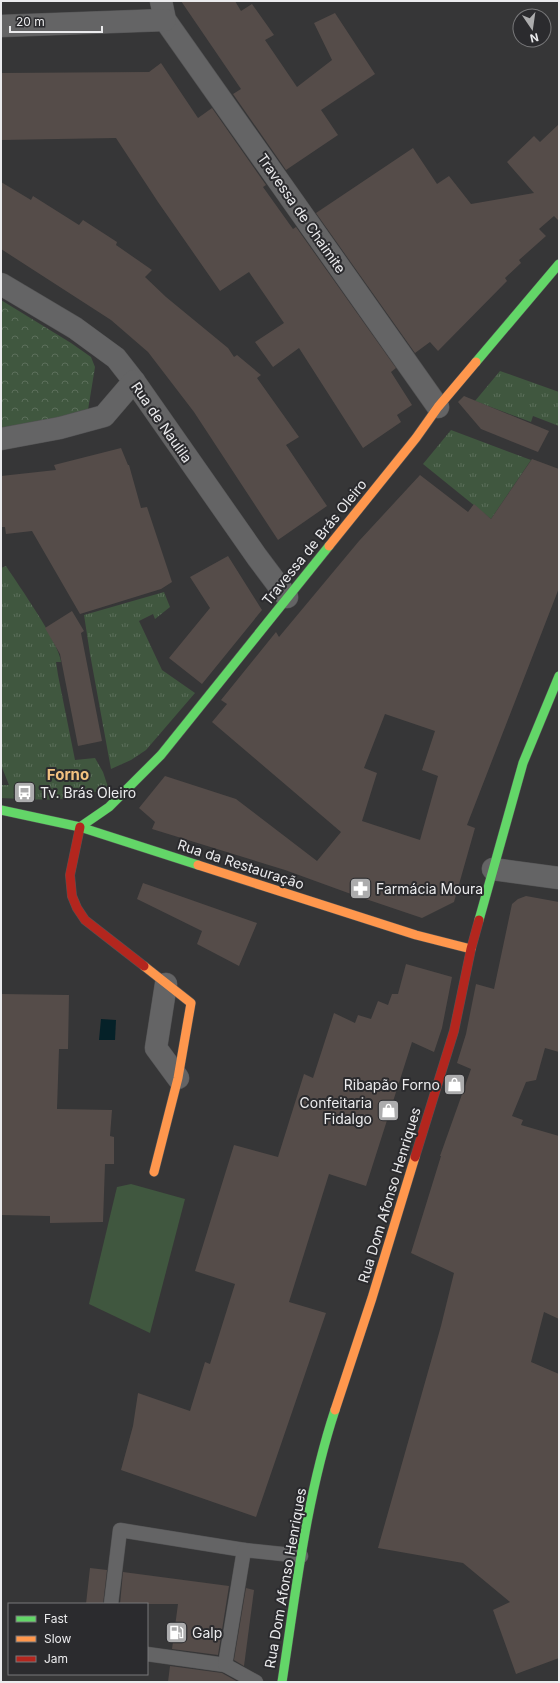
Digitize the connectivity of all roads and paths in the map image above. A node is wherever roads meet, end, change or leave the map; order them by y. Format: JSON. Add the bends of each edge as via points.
{"nodes":[{"id":1,"x":163,"y":10,"type":"edge"},
{"id":2,"x":1,"y":26,"type":"edge"},
{"id":3,"x":559,"y":264,"type":"edge"},
{"id":4,"x":1,"y":284,"type":"edge"},
{"id":5,"x":134,"y":381,"type":"junction"},
{"id":6,"x":438,"y":406,"type":"junction"},
{"id":7,"x":1,"y":439,"type":"edge"},
{"id":8,"x":287,"y":597,"type":"junction"},
{"id":9,"x":559,"y":676,"type":"edge"},
{"id":10,"x":1,"y":810,"type":"edge"},
{"id":11,"x":80,"y":827,"type":"junction"},
{"id":12,"x":493,"y":869,"type":"junction"},
{"id":13,"x":559,"y":878,"type":"edge"},
{"id":14,"x":471,"y":950,"type":"junction"},
{"id":15,"x":166,"y":984,"type":"joint"},
{"id":16,"x":178,"y":1078,"type":"joint"},
{"id":17,"x":154,"y":1172,"type":"dead end"},
{"id":18,"x":244,"y":1550,"type":"junction"},
{"id":19,"x":301,"y":1556,"type":"junction"},
{"id":20,"x":111,"y":1603,"type":"edge"},
{"id":21,"x":148,"y":1654,"type":"edge"},
{"id":22,"x":225,"y":1665,"type":"junction"},
{"id":23,"x":256,"y":1682,"type":"edge"},
{"id":24,"x":282,"y":1682,"type":"edge"}],
"edges":[{"from":1,"to":2,"type":"street"},
{"from":1,"to":6,"type":"street","name":"Travessa de Chaimite"},
{"from":3,"to":6,"type":"street","name":"Travessa de Brás Oleiro"},
{"from":4,"to":5,"type":"street","name":"Rua de Naulila","via":[[75,328],[116,358]]},
{"from":5,"to":7,"type":"street","via":[[104,416],[60,428]]},
{"from":5,"to":8,"type":"street","name":"Rua de Naulila"},
{"from":6,"to":8,"type":"street","name":"Travessa de Brás Oleiro","via":[[416,438]]},
{"from":8,"to":11,"type":"street","name":"Travessa de Brás Oleiro","via":[[161,755],[109,807]]},
{"from":9,"to":12,"type":"street","name":"Rua Dom Afonso Henriques","via":[[523,763]]},
{"from":10,"to":11,"type":"street","name":"Rua da Restauração"},
{"from":11,"to":14,"type":"street","name":"Rua da Restauração","via":[[416,935]]},
{"from":11,"to":15,"type":"street","via":[[70,867],[71,895],[76,909],[85,920]]},
{"from":12,"to":13,"type":"street"},
{"from":12,"to":14,"type":"street","name":"Rua Dom Afonso Henriques"},
{"from":14,"to":19,"type":"street","name":"Rua Dom Afonso Henriques","via":[[454,1031],[329,1429]]},
{"from":15,"to":16,"type":"street","via":[[156,1048]]},
{"from":16,"to":17,"type":"street"},
{"from":18,"to":19,"type":"lane"},
{"from":18,"to":20,"type":"lane","via":[[120,1530]]},
{"from":18,"to":22,"type":"lane"},
{"from":19,"to":24,"type":"street","name":"Rua Dom Afonso Henriques"},
{"from":21,"to":22,"type":"lane"},
{"from":22,"to":23,"type":"lane"}]}
